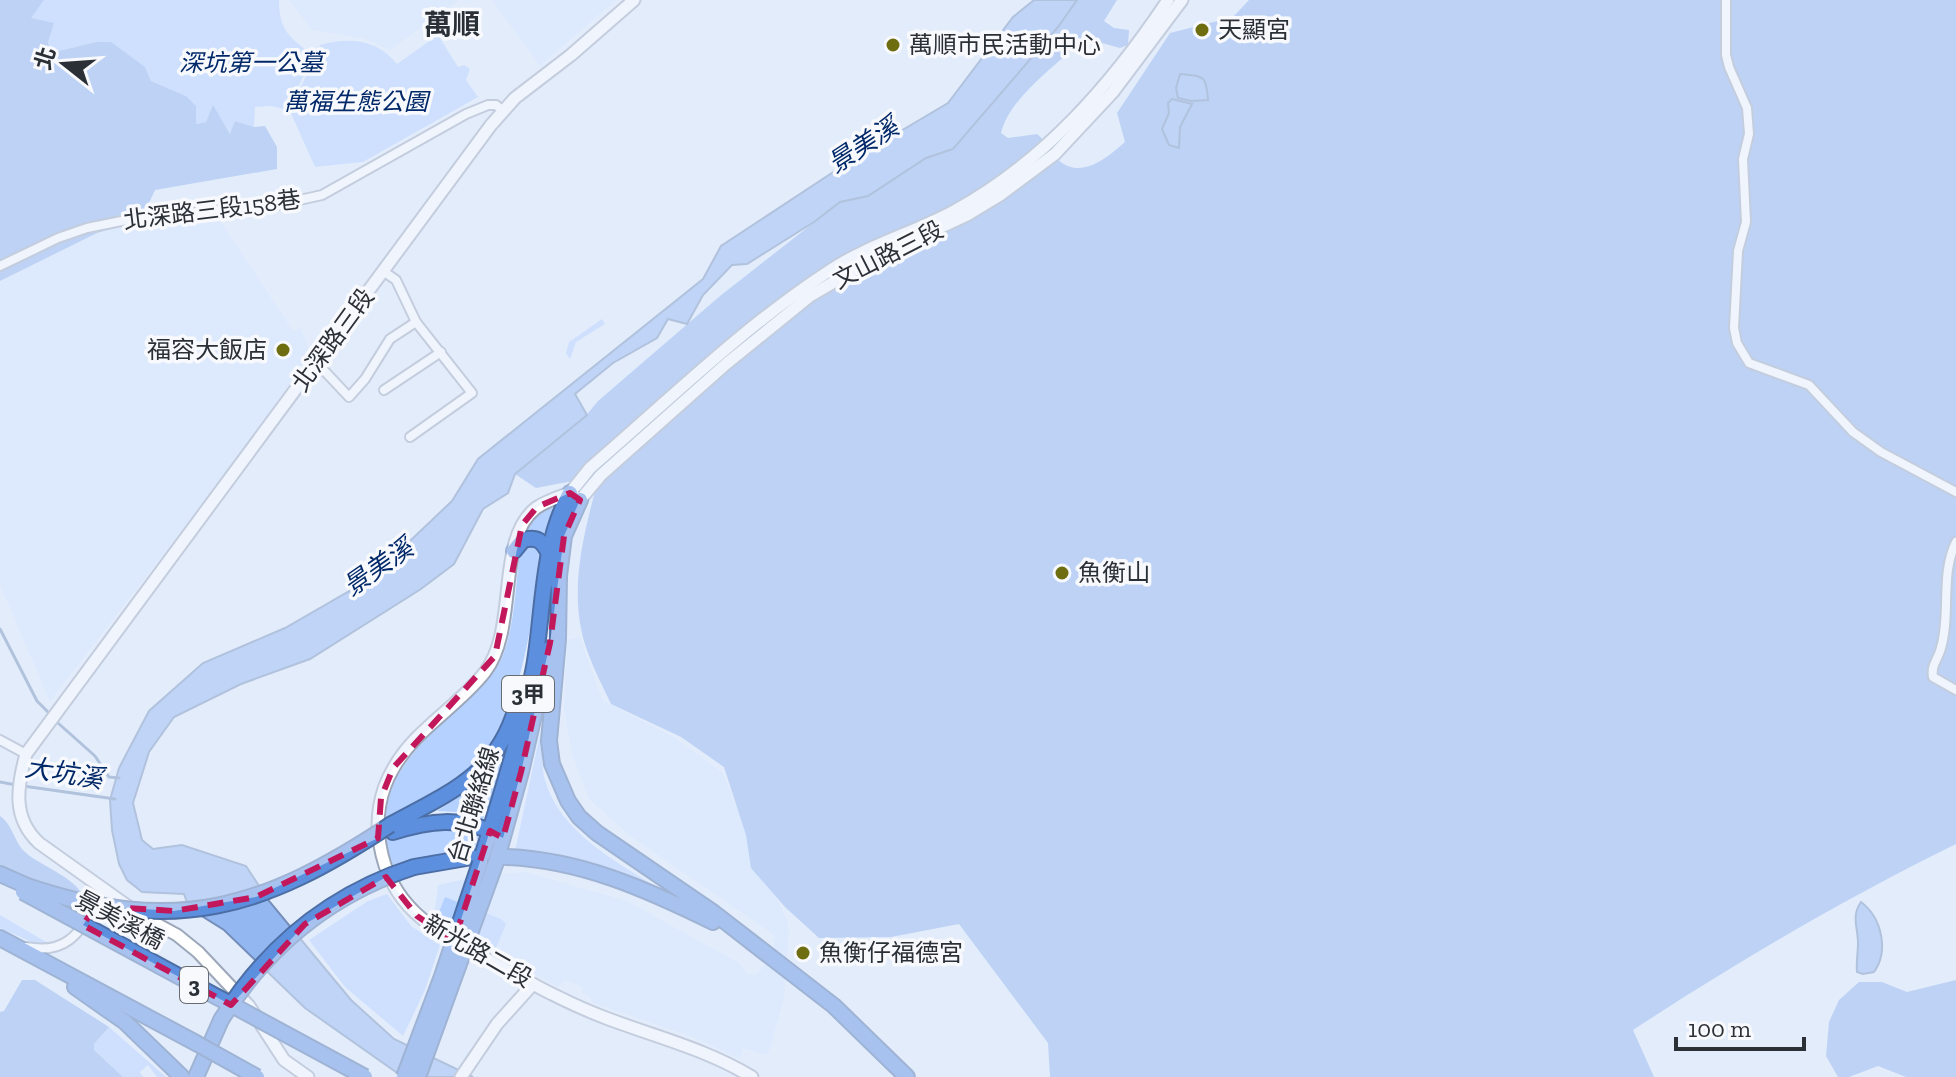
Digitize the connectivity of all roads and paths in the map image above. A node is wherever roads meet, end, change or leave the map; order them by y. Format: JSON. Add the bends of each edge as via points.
{"nodes":[{"id":1,"x":634,"y":0,"type":"edge"},
{"id":2,"x":1168,"y":0,"type":"edge"},
{"id":3,"x":1182,"y":0,"type":"edge"},
{"id":4,"x":1726,"y":0,"type":"edge"},
{"id":5,"x":1152,"y":34,"type":"junction"},
{"id":6,"x":503,"y":111,"type":"junction"},
{"id":7,"x":0,"y":266,"type":"edge"},
{"id":8,"x":383,"y":271,"type":"junction"},
{"id":9,"x":416,"y":322,"type":"junction"},
{"id":10,"x":441,"y":352,"type":"junction"},
{"id":11,"x":317,"y":363,"type":"junction"},
{"id":12,"x":384,"y":390,"type":"dead end"},
{"id":13,"x":410,"y":437,"type":"dead end"},
{"id":14,"x":1956,"y":492,"type":"edge"},
{"id":15,"x":575,"y":497,"type":"junction"},
{"id":16,"x":1956,"y":542,"type":"edge"},
{"id":17,"x":514,"y":551,"type":"junction"},
{"id":18,"x":549,"y":554,"type":"junction"},
{"id":19,"x":559,"y":575,"type":"junction"},
{"id":20,"x":542,"y":615,"type":"junction"},
{"id":21,"x":1956,"y":690,"type":"edge"},
{"id":22,"x":0,"y":740,"type":"edge"},
{"id":23,"x":26,"y":754,"type":"junction"},
{"id":24,"x":392,"y":828,"type":"junction"},
{"id":25,"x":497,"y":834,"type":"junction"},
{"id":26,"x":501,"y":859,"type":"junction"},
{"id":27,"x":476,"y":860,"type":"junction"},
{"id":28,"x":0,"y":874,"type":"edge"},
{"id":29,"x":0,"y":880,"type":"edge"},
{"id":30,"x":25,"y":889,"type":"junction"},
{"id":31,"x":106,"y":890,"type":"junction"},
{"id":32,"x":0,"y":936,"type":"edge"},
{"id":33,"x":758,"y":948,"type":"junction"},
{"id":34,"x":533,"y":984,"type":"junction"},
{"id":35,"x":128,"y":1016,"type":"junction"},
{"id":36,"x":182,"y":1077,"type":"edge"},
{"id":37,"x":196,"y":1077,"type":"edge"},
{"id":38,"x":257,"y":1077,"type":"edge"},
{"id":39,"x":308,"y":1077,"type":"edge"},
{"id":40,"x":365,"y":1077,"type":"edge"},
{"id":41,"x":404,"y":1077,"type":"edge"},
{"id":42,"x":418,"y":1077,"type":"edge"},
{"id":43,"x":461,"y":1077,"type":"edge"},
{"id":44,"x":752,"y":1077,"type":"edge"},
{"id":45,"x":907,"y":1077,"type":"edge"}],
"edges":[{"from":1,"to":6,"type":"main road","name":"北深路三段"},
{"from":2,"to":5,"type":"main road","name":"文山路三段"},
{"from":3,"to":5,"type":"main road","name":"文山路三段"},
{"from":4,"to":14,"type":"street","via":[[1726,55],[1747,108],[1749,134],[1743,159],[1746,222],[1735,283],[1737,343],[1749,363],[1809,385],[1853,432]]},
{"from":5,"to":15,"type":"main road","name":"文山路三段","via":[[1071,130],[954,211],[875,245],[780,304],[590,468]]},
{"from":6,"to":7,"type":"street","name":"北深路三段158巷","via":[[488,105],[466,114],[322,195],[101,225],[58,238]]},
{"from":6,"to":8,"type":"main road","name":"北深路三段"},
{"from":8,"to":9,"type":"street","via":[[396,280]]},
{"from":8,"to":11,"type":"main road","name":"北深路三段"},
{"from":9,"to":10,"type":"street"},
{"from":9,"to":11,"type":"street","via":[[390,339],[349,397]]},
{"from":10,"to":12,"type":"street"},
{"from":10,"to":13,"type":"street","via":[[472,393]]},
{"from":11,"to":23,"type":"main road","name":"北深路三段"},
{"from":15,"to":17,"type":"main road","name":"新光路二段","via":[[543,504],[529,515]]},
{"from":15,"to":18,"type":"highway","name":"台北聯絡線","number":"3甲","via":[[558,516]]},
{"from":15,"to":19,"type":"highway","name":"台北聯絡線","number":"3甲"},
{"from":16,"to":21,"type":"street","via":[[1949,557],[1941,648],[1932,667],[1933,677]]},
{"from":17,"to":18,"type":"highway","via":[[523,540],[535,539]]},
{"from":17,"to":34,"type":"main road","name":"新光路二段","via":[[495,656],[393,768],[381,798],[378,836],[393,887],[417,916]]},
{"from":18,"to":20,"type":"highway","name":"台北聯絡線","number":"3甲"},
{"from":19,"to":25,"type":"highway","name":"台北聯絡線","number":"3甲","via":[[544,673]]},
{"from":19,"to":33,"type":"highway","via":[[549,741],[563,793],[597,833]]},
{"from":20,"to":24,"type":"highway","via":[[500,746],[470,780]]},
{"from":20,"to":25,"type":"highway","name":"台北聯絡線","number":"3甲"},
{"from":22,"to":23,"type":"street"},
{"from":23,"to":31,"type":"main road","via":[[20,778],[22,822],[39,843]]},
{"from":24,"to":25,"type":"highway","via":[[440,821]]},
{"from":24,"to":30,"type":"highway","bridge":true,"via":[[279,888],[207,908],[105,907]]},
{"from":25,"to":26,"type":"highway","name":"台北聯絡線","number":"3甲"},
{"from":25,"to":27,"type":"highway","name":"台北聯絡線","number":"3甲"},
{"from":26,"to":33,"type":"highway","via":[[568,864],[622,880]]},
{"from":26,"to":42,"type":"highway","name":"台北聯絡線","number":"3甲","bridge":true},
{"from":27,"to":37,"type":"highway","bridge":true,"via":[[414,867],[353,892],[305,924],[237,994]]},
{"from":27,"to":41,"type":"highway","name":"台北聯絡線","number":"3甲","bridge":true,"via":[[441,979]]},
{"from":28,"to":30,"type":"highway"},
{"from":29,"to":30,"type":"highway","number":"3"},
{"from":30,"to":40,"type":"highway","name":"景美溪橋","number":"3","bridge":true},
{"from":31,"to":32,"type":"street","via":[[71,942],[28,948]]},
{"from":31,"to":39,"type":"main road","bridge":true,"via":[[185,941],[219,971],[284,1060]]},
{"from":32,"to":35,"type":"highway"},
{"from":33,"to":45,"type":"highway","via":[[834,1006]]},
{"from":34,"to":43,"type":"main road"},
{"from":34,"to":44,"type":"main road","name":"新光路二段"},
{"from":35,"to":36,"type":"highway"},
{"from":35,"to":38,"type":"highway","number":"3","bridge":true,"via":[[196,1043]]}]}
